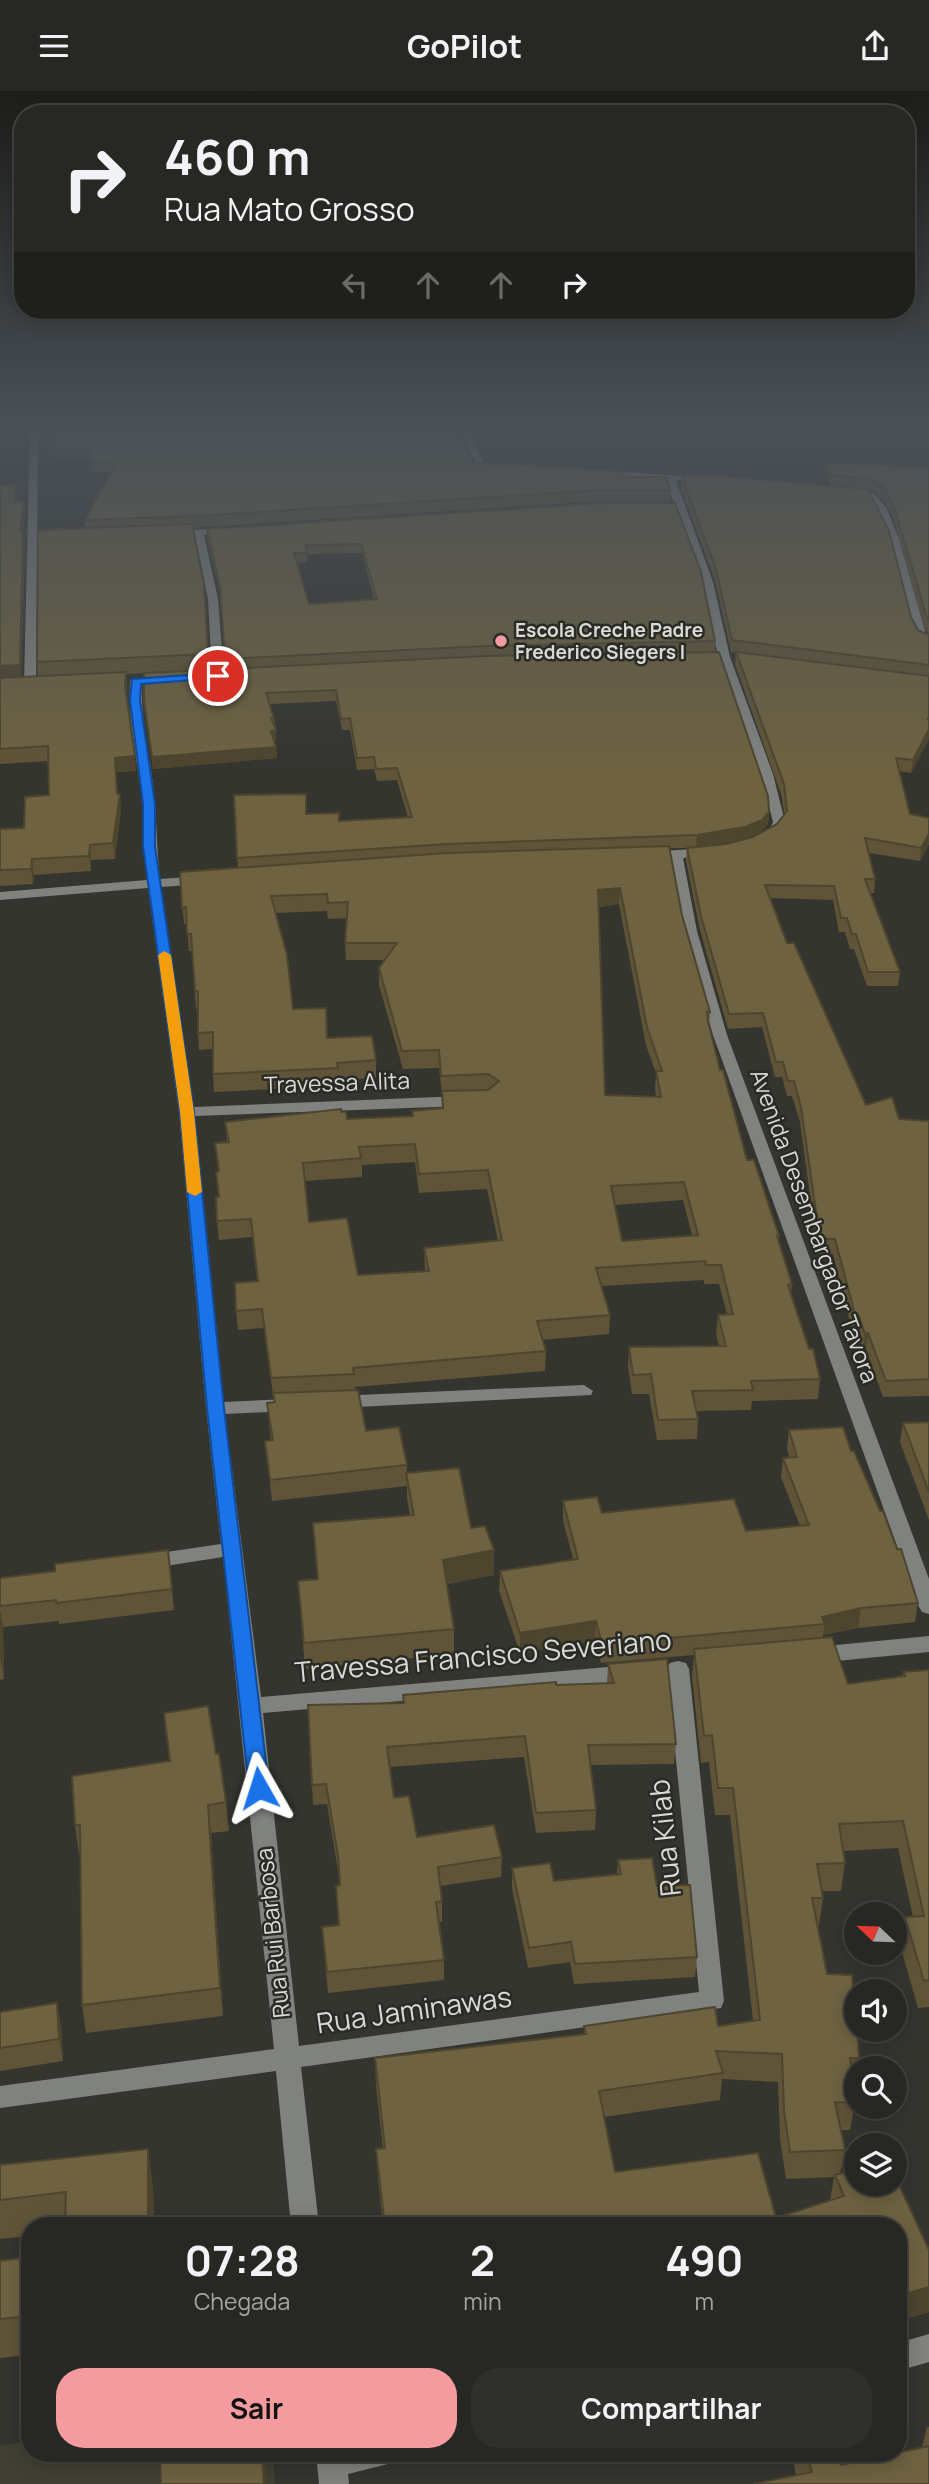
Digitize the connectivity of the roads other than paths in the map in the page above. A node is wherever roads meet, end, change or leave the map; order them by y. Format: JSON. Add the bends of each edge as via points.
{"nodes":[{"id":1,"x":34,"y":543,"type":"edge"},
{"id":2,"x":201,"y":543,"type":"edge"},
{"id":3,"x":693,"y":543,"type":"edge"},
{"id":4,"x":894,"y":543,"type":"edge"},
{"id":5,"x":929,"y":642,"type":"edge"},
{"id":6,"x":711,"y":657,"type":"edge"},
{"id":7,"x":724,"y":657,"type":"junction"},
{"id":8,"x":738,"y":659,"type":"edge"},
{"id":9,"x":231,"y":675,"type":"edge"},
{"id":10,"x":218,"y":676,"type":"junction"},
{"id":11,"x":204,"y":677,"type":"edge"},
{"id":12,"x":136,"y":681,"type":"dead end"},
{"id":13,"x":43,"y":684,"type":"edge"},
{"id":14,"x":750,"y":845,"type":"edge"},
{"id":15,"x":725,"y":850,"type":"edge"},
{"id":16,"x":676,"y":855,"type":"junction"},
{"id":17,"x":638,"y":856,"type":"edge"},
{"id":18,"x":210,"y":880,"type":"edge"},
{"id":19,"x":154,"y":883,"type":"junction"},
{"id":20,"x":0,"y":896,"type":"edge"},
{"id":21,"x":474,"y":1100,"type":"edge"},
{"id":22,"x":187,"y":1112,"type":"junction"},
{"id":23,"x":584,"y":1391,"type":"dead end"},
{"id":24,"x":215,"y":1408,"type":"junction"},
{"id":25,"x":232,"y":1549,"type":"junction"},
{"id":26,"x":123,"y":1565,"type":"edge"},
{"id":27,"x":929,"y":1607,"type":"edge"},
{"id":28,"x":929,"y":1644,"type":"edge"},
{"id":29,"x":797,"y":1657,"type":"edge"},
{"id":30,"x":704,"y":1666,"type":"edge"},
{"id":31,"x":678,"y":1669,"type":"junction"},
{"id":32,"x":251,"y":1706,"type":"junction"},
{"id":33,"x":712,"y":2001,"type":"joint"},
{"id":34,"x":286,"y":2059,"type":"junction"},
{"id":35,"x":0,"y":2097,"type":"edge"},
{"id":36,"x":304,"y":2217,"type":"edge"},
{"id":37,"x":929,"y":2348,"type":"edge"},
{"id":38,"x":907,"y":2354,"type":"edge"},
{"id":39,"x":350,"y":2462,"type":"edge"},
{"id":40,"x":332,"y":2467,"type":"edge"}],
"edges":[{"from":1,"to":13,"type":"street","via":[[25,685]]},
{"from":2,"to":10,"type":"street","via":[[213,599]]},
{"from":3,"to":7,"type":"street","via":[[708,582]]},
{"from":4,"to":5,"type":"street","via":[[917,628]]},
{"from":6,"to":7,"type":"street"},
{"from":7,"to":8,"type":"street"},
{"from":7,"to":14,"type":"street","via":[[767,774],[779,822],[773,835]]},
{"from":9,"to":10,"type":"street"},
{"from":10,"to":11,"type":"street"},
{"from":12,"to":19,"type":"street","name":"Rua Rui Barbosa"},
{"from":15,"to":16,"type":"street"},
{"from":16,"to":17,"type":"street"},
{"from":16,"to":27,"type":"street","name":"Avenida Desembargador Tavora","via":[[690,931],[720,1035]]},
{"from":18,"to":19,"type":"street"},
{"from":19,"to":20,"type":"street"},
{"from":19,"to":22,"type":"street","name":"Rua Rui Barbosa"},
{"from":21,"to":22,"type":"street","name":"Travessa Alita"},
{"from":22,"to":24,"type":"street","name":"Rua Rui Barbosa"},
{"from":23,"to":24,"type":"street"},
{"from":24,"to":25,"type":"street","name":"Rua Rui Barbosa"},
{"from":25,"to":26,"type":"street"},
{"from":25,"to":32,"type":"street","name":"Rua Rui Barbosa"},
{"from":28,"to":29,"type":"street"},
{"from":30,"to":31,"type":"street","name":"Travessa Francisco Severiano"},
{"from":31,"to":32,"type":"street","name":"Travessa Francisco Severiano"},
{"from":31,"to":33,"type":"street","name":"Rua Kilab"},
{"from":32,"to":34,"type":"street","name":"Rua Rui Barbosa"},
{"from":33,"to":34,"type":"street","name":"Rua Jaminawas"},
{"from":34,"to":35,"type":"street","name":"Rua Jaminawas"},
{"from":34,"to":36,"type":"street","name":"Rua Rui Barbosa"},
{"from":37,"to":38,"type":"street"},
{"from":39,"to":40,"type":"street"}]}
